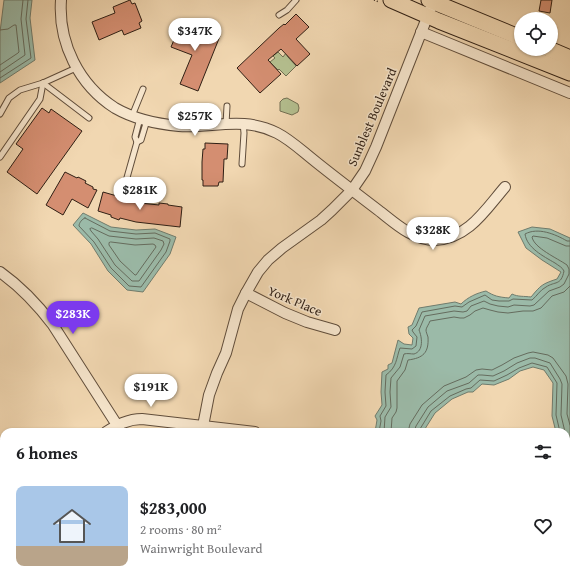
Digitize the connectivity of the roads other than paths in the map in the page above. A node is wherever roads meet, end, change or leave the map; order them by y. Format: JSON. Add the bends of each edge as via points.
{"nodes":[{"id":1,"x":61,"y":0,"type":"edge"},
{"id":2,"x":296,"y":0,"type":"edge"},
{"id":3,"x":391,"y":0,"type":"edge"},
{"id":4,"x":436,"y":5,"type":"edge"},
{"id":5,"x":279,"y":15,"type":"dead end"},
{"id":6,"x":421,"y":32,"type":"junction"},
{"id":7,"x":514,"y":35,"type":"edge"},
{"id":8,"x":558,"y":53,"type":"edge"},
{"id":9,"x":570,"y":58,"type":"edge"},
{"id":10,"x":76,"y":68,"type":"junction"},
{"id":11,"x":570,"y":73,"type":"edge"},
{"id":12,"x":44,"y":83,"type":"junction"},
{"id":13,"x":143,"y":89,"type":"dead end"},
{"id":14,"x":570,"y":93,"type":"edge"},
{"id":15,"x":227,"y":106,"type":"dead end"},
{"id":16,"x":0,"y":114,"type":"edge"},
{"id":17,"x":89,"y":118,"type":"dead end"},
{"id":18,"x":139,"y":118,"type":"junction"},
{"id":19,"x":243,"y":123,"type":"junction"},
{"id":20,"x":226,"y":124,"type":"junction"},
{"id":21,"x":0,"y":157,"type":"edge"},
{"id":22,"x":242,"y":164,"type":"dead end"},
{"id":23,"x":126,"y":181,"type":"dead end"},
{"id":24,"x":505,"y":186,"type":"dead end"},
{"id":25,"x":352,"y":190,"type":"junction"},
{"id":26,"x":0,"y":272,"type":"edge"},
{"id":27,"x":246,"y":293,"type":"junction"},
{"id":28,"x":335,"y":330,"type":"dead end"},
{"id":29,"x":117,"y":425,"type":"junction"},
{"id":30,"x":112,"y":428,"type":"edge"},
{"id":31,"x":197,"y":428,"type":"edge"},
{"id":32,"x":203,"y":428,"type":"edge"}],
"edges":[{"from":1,"to":10,"type":"street","via":[[63,33]]},
{"from":2,"to":5,"type":"lane"},
{"from":3,"to":4,"type":"main road"},
{"from":4,"to":6,"type":"street","name":"Sunblest Boulevard"},
{"from":4,"to":7,"type":"main road"},
{"from":4,"to":11,"type":"main road"},
{"from":6,"to":14,"type":"street"},
{"from":6,"to":25,"type":"street","name":"Sunblest Boulevard","via":[[376,147],[365,171]]},
{"from":8,"to":9,"type":"main road"},
{"from":10,"to":12,"type":"lane"},
{"from":10,"to":18,"type":"street","via":[[99,95],[116,108]]},
{"from":12,"to":16,"type":"lane","via":[[20,90],[9,98]]},
{"from":12,"to":17,"type":"lane"},
{"from":12,"to":21,"type":"lane","via":[[40,99]]},
{"from":13,"to":18,"type":"lane"},
{"from":15,"to":20,"type":"lane"},
{"from":18,"to":20,"type":"street","via":[[178,126]]},
{"from":18,"to":23,"type":"lane","via":[[135,137],[137,142]]},
{"from":19,"to":20,"type":"street"},
{"from":19,"to":22,"type":"lane"},
{"from":19,"to":25,"type":"street","via":[[278,133]]},
{"from":24,"to":25,"type":"street","via":[[469,227],[458,235],[435,240],[405,230]]},
{"from":25,"to":27,"type":"street","name":"Sunblest Boulevard","via":[[321,220],[268,260]]},
{"from":26,"to":29,"type":"street","via":[[43,311]]},
{"from":27,"to":28,"type":"street","name":"York Place","via":[[285,313]]},
{"from":27,"to":32,"type":"street","name":"Sunblest Boulevard","via":[[238,309],[228,348],[209,395]]},
{"from":29,"to":30,"type":"street"},
{"from":29,"to":31,"type":"street","via":[[132,419],[142,419]]}]}
